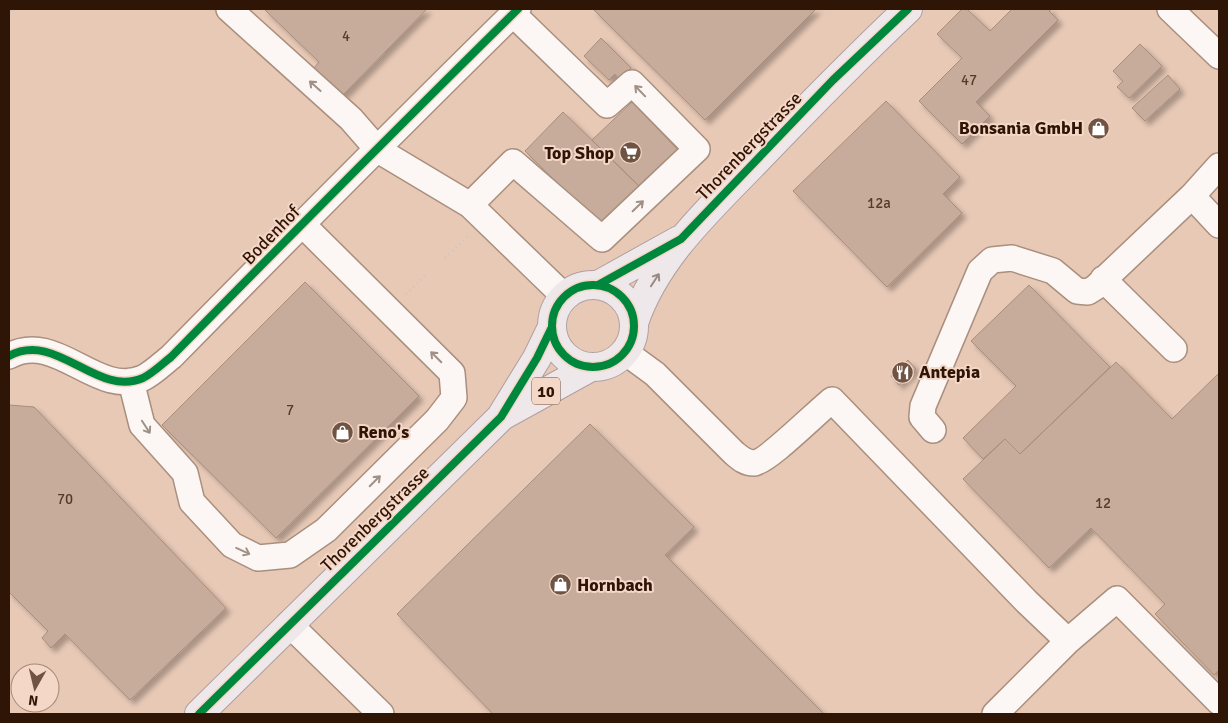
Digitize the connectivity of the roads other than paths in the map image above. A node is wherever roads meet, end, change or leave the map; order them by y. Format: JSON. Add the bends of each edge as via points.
{"nodes":[{"id":1,"x":229,"y":9,"type":"edge"},
{"id":2,"x":908,"y":9,"type":"edge"},
{"id":3,"x":1170,"y":9,"type":"edge"},
{"id":4,"x":515,"y":11,"type":"edge"},
{"id":5,"x":1219,"y":56,"type":"edge"},
{"id":6,"x":378,"y":150,"type":"junction"},
{"id":7,"x":1219,"y":166,"type":"edge"},
{"id":8,"x":1192,"y":196,"type":"junction"},
{"id":9,"x":470,"y":205,"type":"junction"},
{"id":10,"x":302,"y":224,"type":"junction"},
{"id":11,"x":1219,"y":225,"type":"edge"},
{"id":12,"x":681,"y":239,"type":"junction"},
{"id":13,"x":1103,"y":279,"type":"junction"},
{"id":14,"x":598,"y":285,"type":"junction"},
{"id":15,"x":564,"y":296,"type":"junction"},
{"id":16,"x":634,"y":323,"type":"junction"},
{"id":17,"x":551,"y":328,"type":"junction"},
{"id":18,"x":1174,"y":349,"type":"dead end"},
{"id":19,"x":625,"y":352,"type":"junction"},
{"id":20,"x":9,"y":356,"type":"edge"},
{"id":21,"x":591,"y":367,"type":"junction"},
{"id":22,"x":131,"y":381,"type":"junction"},
{"id":23,"x":502,"y":416,"type":"junction"},
{"id":24,"x":933,"y":430,"type":"dead end"},
{"id":25,"x":289,"y":624,"type":"junction"},
{"id":26,"x":1068,"y":641,"type":"junction"},
{"id":27,"x":1219,"y":702,"type":"edge"},
{"id":28,"x":199,"y":714,"type":"edge"},
{"id":29,"x":381,"y":714,"type":"edge"},
{"id":30,"x":995,"y":714,"type":"edge"}],
"edges":[{"from":6,"to":1,"type":"street","one_way":true,"via":[[351,118]]},
{"from":2,"to":12,"type":"main road","name":"Thorenbergstrasse","via":[[834,80]]},
{"from":3,"to":5,"type":"street"},
{"from":4,"to":6,"type":"street","name":"Bodenhof"},
{"from":9,"to":4,"type":"street","one_way":true,"via":[[512,162],[602,239],[696,149],[632,83],[606,105]]},
{"from":6,"to":9,"type":"street"},
{"from":6,"to":10,"type":"street","name":"Bodenhof"},
{"from":7,"to":8,"type":"street"},
{"from":8,"to":11,"type":"street"},
{"from":8,"to":13,"type":"street"},
{"from":9,"to":15,"type":"street"},
{"from":10,"to":22,"type":"street","name":"Bodenhof","via":[[171,357],[143,378]]},
{"from":22,"to":10,"type":"street","one_way":true,"via":[[142,425],[185,473],[192,502],[232,546],[258,558],[290,555],[326,530],[437,420],[454,398],[452,373]]},
{"from":12,"to":14,"type":"main road","name":"Thorenbergstrasse"},
{"from":16,"to":12,"type":"main road","name":"Thorenbergstrasse","one_way":true,"via":[[642,301]]},
{"from":13,"to":18,"type":"street"},
{"from":13,"to":24,"type":"street","via":[[1088,292],[1077,291],[1053,271],[1012,258],[992,260],[980,271],[923,406],[922,418]]},
{"from":14,"to":15,"type":"main road","via":[[574,288]]},
{"from":14,"to":16,"type":"main road","via":[[620,295],[628,305]]},
{"from":15,"to":17,"type":"main road","number":"10","via":[[554,312]]},
{"from":16,"to":19,"type":"main road"},
{"from":17,"to":21,"type":"main road","number":"10","via":[[563,354],[574,362]]},
{"from":17,"to":23,"type":"main road","name":"Thorenbergstrasse","number":"10"},
{"from":19,"to":21,"type":"main road","number":"10","via":[[614,361]]},
{"from":19,"to":26,"type":"street","via":[[654,374],[734,453],[752,463],[761,462],[773,453],[832,400]]},
{"from":20,"to":22,"type":"street","via":[[18,351],[50,353],[65,357],[99,377]]},
{"from":21,"to":23,"type":"main road","name":"Thorenbergstrasse","number":"10"},
{"from":23,"to":25,"type":"main road","name":"Thorenbergstrasse","number":"10"},
{"from":25,"to":28,"type":"main road","name":"Thorenbergstrasse","number":"10"},
{"from":25,"to":29,"type":"street"},
{"from":26,"to":27,"type":"street","via":[[1117,599]]},
{"from":26,"to":30,"type":"street"}]}
